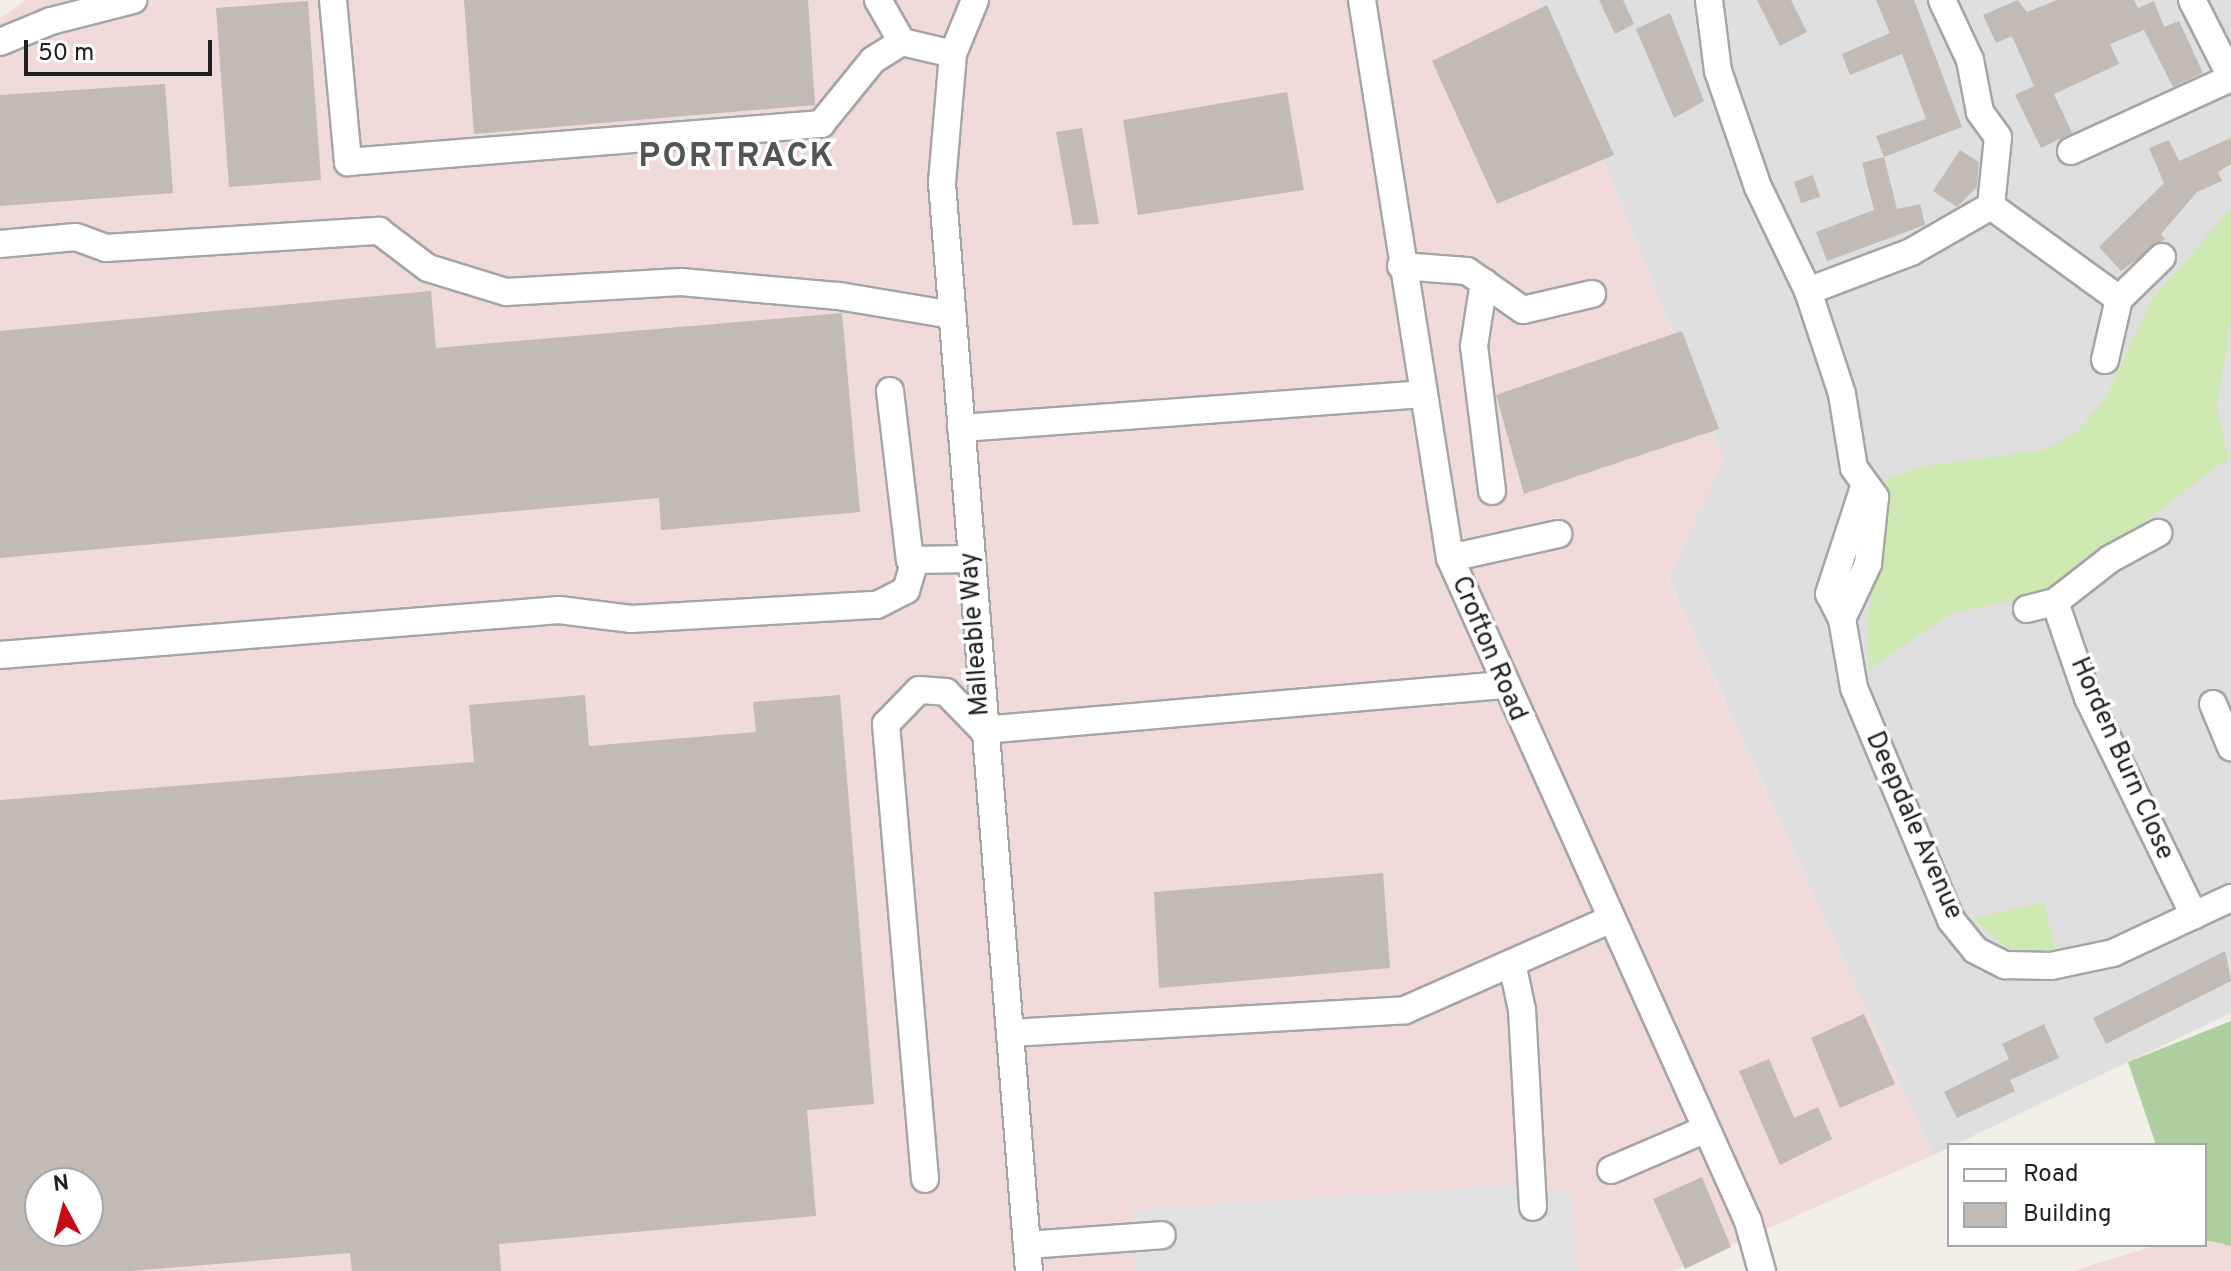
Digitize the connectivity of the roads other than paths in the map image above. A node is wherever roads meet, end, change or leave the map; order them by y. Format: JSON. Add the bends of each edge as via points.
{"nodes":[{"id":1,"x":133,"y":0,"type":"edge"},
{"id":2,"x":333,"y":0,"type":"edge"},
{"id":3,"x":878,"y":0,"type":"edge"},
{"id":4,"x":975,"y":0,"type":"edge"},
{"id":5,"x":1362,"y":0,"type":"edge"},
{"id":6,"x":1709,"y":0,"type":"edge"},
{"id":7,"x":1942,"y":0,"type":"edge"},
{"id":8,"x":2192,"y":0,"type":"edge"},
{"id":9,"x":0,"y":42,"type":"edge"},
{"id":10,"x":902,"y":42,"type":"junction"},
{"id":11,"x":953,"y":54,"type":"junction"},
{"id":12,"x":2231,"y":78,"type":"edge"},
{"id":13,"x":2071,"y":151,"type":"dead end"},
{"id":14,"x":1991,"y":206,"type":"junction"},
{"id":15,"x":0,"y":244,"type":"edge"},
{"id":16,"x":2162,"y":257,"type":"dead end"},
{"id":17,"x":1401,"y":266,"type":"junction"},
{"id":18,"x":1484,"y":282,"type":"junction"},
{"id":19,"x":1808,"y":291,"type":"junction"},
{"id":20,"x":1592,"y":294,"type":"dead end"},
{"id":21,"x":2119,"y":299,"type":"junction"},
{"id":22,"x":952,"y":315,"type":"junction"},
{"id":23,"x":2105,"y":360,"type":"dead end"},
{"id":24,"x":890,"y":391,"type":"dead end"},
{"id":25,"x":1420,"y":394,"type":"junction"},
{"id":26,"x":961,"y":428,"type":"junction"},
{"id":27,"x":1492,"y":491,"type":"dead end"},
{"id":28,"x":2158,"y":533,"type":"dead end"},
{"id":29,"x":1558,"y":534,"type":"dead end"},
{"id":30,"x":1450,"y":558,"type":"junction"},
{"id":31,"x":971,"y":559,"type":"junction"},
{"id":32,"x":914,"y":564,"type":"junction"},
{"id":33,"x":2055,"y":602,"type":"junction"},
{"id":34,"x":2027,"y":609,"type":"dead end"},
{"id":35,"x":0,"y":655,"type":"edge"},
{"id":36,"x":1503,"y":685,"type":"junction"},
{"id":37,"x":2222,"y":714,"type":"edge"},
{"id":38,"x":983,"y":730,"type":"junction"},
{"id":39,"x":2231,"y":747,"type":"edge"},
{"id":40,"x":2231,"y":898,"type":"edge"},
{"id":41,"x":2194,"y":915,"type":"junction"},
{"id":42,"x":1609,"y":920,"type":"junction"},
{"id":43,"x":1504,"y":966,"type":"junction"},
{"id":44,"x":1010,"y":1033,"type":"junction"},
{"id":45,"x":1704,"y":1130,"type":"junction"},
{"id":46,"x":1611,"y":1170,"type":"dead end"},
{"id":47,"x":925,"y":1179,"type":"dead end"},
{"id":48,"x":1533,"y":1207,"type":"dead end"},
{"id":49,"x":1162,"y":1235,"type":"dead end"},
{"id":50,"x":1028,"y":1258,"type":"edge"},
{"id":51,"x":1761,"y":1262,"type":"edge"}],
"edges":[{"from":1,"to":9,"type":"street","via":[[51,21]]},
{"from":2,"to":10,"type":"street","via":[[348,162],[821,124],[873,60]]},
{"from":3,"to":10,"type":"street"},
{"from":4,"to":11,"type":"street","name":"Malleable Way"},
{"from":5,"to":17,"type":"street","name":"Crofton Road"},
{"from":6,"to":19,"type":"street","via":[[1718,71],[1758,187]]},
{"from":7,"to":14,"type":"street","via":[[1970,60],[1980,112],[1998,137],[2000,164]]},
{"from":8,"to":12,"type":"street"},
{"from":10,"to":11,"type":"street"},
{"from":11,"to":22,"type":"street","name":"Malleable Way","via":[[942,183]]},
{"from":12,"to":13,"type":"street"},
{"from":14,"to":19,"type":"street","via":[[1911,252]]},
{"from":14,"to":21,"type":"street"},
{"from":15,"to":22,"type":"street","via":[[76,237],[106,248],[379,231],[428,268],[506,292],[681,282],[839,296]]},
{"from":16,"to":21,"type":"street"},
{"from":17,"to":18,"type":"street","via":[[1450,267]]},
{"from":17,"to":25,"type":"street","name":"Crofton Road"},
{"from":18,"to":20,"type":"street","via":[[1523,310]]},
{"from":18,"to":27,"type":"street","via":[[1474,346]]},
{"from":19,"to":41,"type":"street","name":"Deepdale Avenue","via":[[1842,394],[1854,468],[1865,484],[1829,594],[1842,619],[1854,688],[1883,766],[1951,920],[1975,950],[2005,965],[2051,966],[2113,953]]},
{"from":21,"to":23,"type":"street"},
{"from":22,"to":26,"type":"street","name":"Malleable Way"},
{"from":24,"to":32,"type":"street","via":[[907,551]]},
{"from":25,"to":26,"type":"street"},
{"from":25,"to":30,"type":"street","name":"Crofton Road"},
{"from":26,"to":31,"type":"street","name":"Malleable Way"},
{"from":28,"to":33,"type":"street"},
{"from":29,"to":30,"type":"street"},
{"from":30,"to":36,"type":"street","name":"Crofton Road"},
{"from":31,"to":32,"type":"street"},
{"from":31,"to":38,"type":"street","name":"Malleable Way"},
{"from":32,"to":35,"type":"street","via":[[906,590],[877,605],[631,619],[559,610]]},
{"from":33,"to":34,"type":"street"},
{"from":33,"to":41,"type":"street","name":"Horden Burn Close","via":[[2088,698]]},
{"from":36,"to":38,"type":"street"},
{"from":36,"to":42,"type":"street","name":"Crofton Road"},
{"from":37,"to":39,"type":"street"},
{"from":38,"to":44,"type":"street","name":"Malleable Way"},
{"from":38,"to":47,"type":"street","via":[[946,692],[919,690],[886,724]]},
{"from":40,"to":41,"type":"street","name":"Deepdale Avenue"},
{"from":42,"to":43,"type":"street"},
{"from":42,"to":45,"type":"street","name":"Crofton Road"},
{"from":43,"to":44,"type":"street","via":[[1405,1010]]},
{"from":43,"to":48,"type":"street","via":[[1522,1010]]},
{"from":44,"to":50,"type":"street","name":"Malleable Way"},
{"from":45,"to":46,"type":"street"},
{"from":45,"to":51,"type":"street","name":"Crofton Road"},
{"from":49,"to":50,"type":"street"}]}
